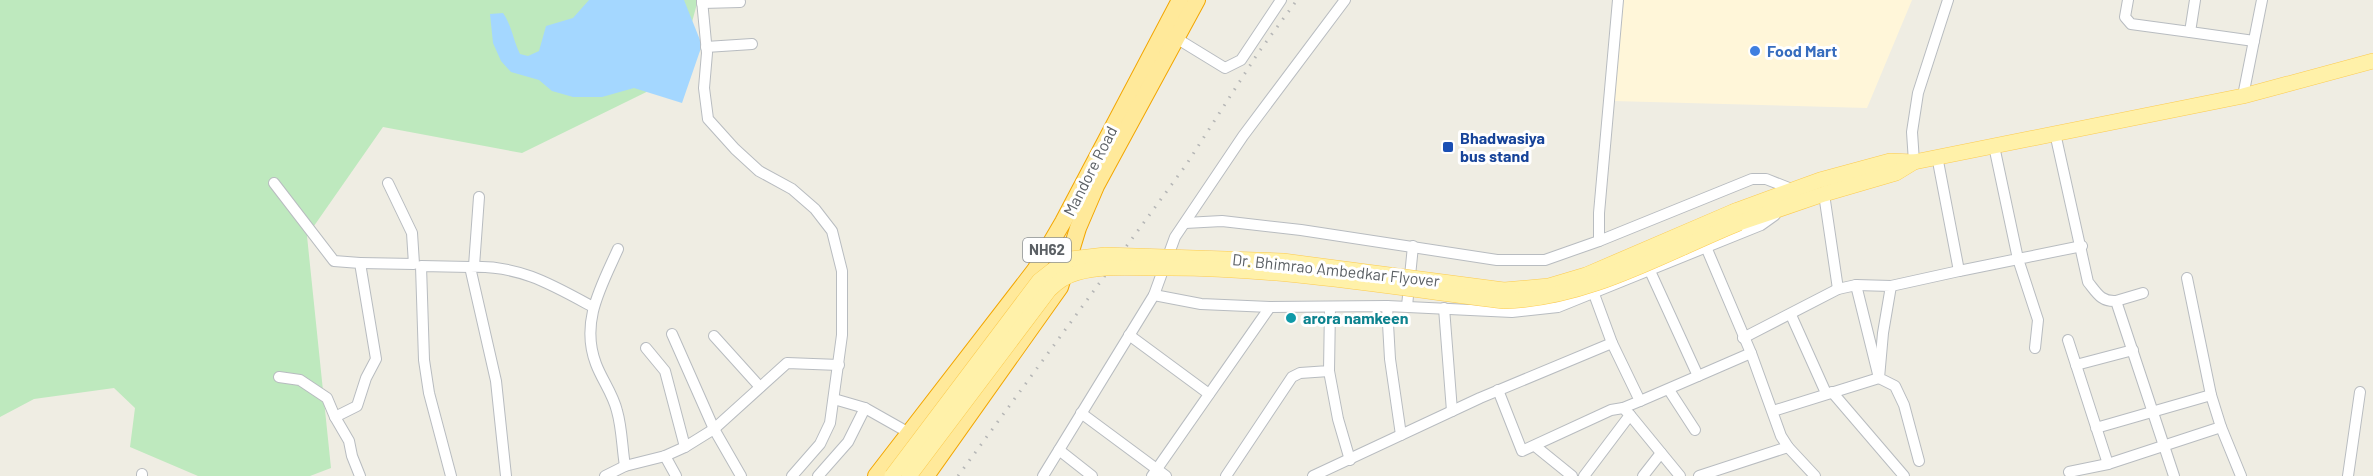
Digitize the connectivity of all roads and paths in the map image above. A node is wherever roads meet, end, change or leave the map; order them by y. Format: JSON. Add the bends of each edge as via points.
{"nodes":[{"id":1,"x":1180,"y":0,"type":"edge"},
{"id":2,"x":1197,"y":0,"type":"edge"},
{"id":3,"x":1281,"y":0,"type":"edge"},
{"id":4,"x":1345,"y":0,"type":"edge"},
{"id":5,"x":1618,"y":0,"type":"edge"},
{"id":6,"x":1948,"y":0,"type":"edge"},
{"id":7,"x":2128,"y":0,"type":"edge"},
{"id":8,"x":2195,"y":0,"type":"edge"},
{"id":9,"x":2262,"y":0,"type":"edge"},
{"id":10,"x":702,"y":1,"type":"edge"},
{"id":11,"x":740,"y":2,"type":"dead end"},
{"id":12,"x":2190,"y":32,"type":"junction"},
{"id":13,"x":1176,"y":38,"type":"junction"},
{"id":14,"x":2254,"y":41,"type":"junction"},
{"id":15,"x":752,"y":44,"type":"dead end"},
{"id":16,"x":706,"y":47,"type":"junction"},
{"id":17,"x":2373,"y":61,"type":"edge"},
{"id":18,"x":2243,"y":96,"type":"junction"},
{"id":19,"x":2055,"y":133,"type":"junction"},
{"id":20,"x":1994,"y":146,"type":"junction"},
{"id":21,"x":1937,"y":156,"type":"junction"},
{"id":22,"x":1914,"y":162,"type":"junction"},
{"id":23,"x":274,"y":183,"type":"dead end"},
{"id":24,"x":388,"y":183,"type":"dead end"},
{"id":25,"x":1794,"y":190,"type":"junction"},
{"id":26,"x":1824,"y":194,"type":"junction"},
{"id":27,"x":479,"y":197,"type":"dead end"},
{"id":28,"x":1788,"y":206,"type":"junction"},
{"id":29,"x":1737,"y":217,"type":"junction"},
{"id":30,"x":1185,"y":223,"type":"junction"},
{"id":31,"x":1599,"y":241,"type":"junction"},
{"id":32,"x":1413,"y":246,"type":"junction"},
{"id":33,"x":2082,"y":246,"type":"junction"},
{"id":34,"x":1706,"y":248,"type":"junction"},
{"id":35,"x":618,"y":249,"type":"dead end"},
{"id":36,"x":2018,"y":259,"type":"junction"},
{"id":37,"x":360,"y":263,"type":"junction"},
{"id":38,"x":418,"y":265,"type":"junction"},
{"id":39,"x":472,"y":267,"type":"junction"},
{"id":40,"x":1650,"y":270,"type":"junction"},
{"id":41,"x":1959,"y":270,"type":"junction"},
{"id":42,"x":2187,"y":278,"type":"dead end"},
{"id":43,"x":1856,"y":285,"type":"junction"},
{"id":44,"x":1891,"y":286,"type":"junction"},
{"id":45,"x":1839,"y":289,"type":"junction"},
{"id":46,"x":2143,"y":293,"type":"dead end"},
{"id":47,"x":1594,"y":294,"type":"junction"},
{"id":48,"x":1154,"y":295,"type":"junction"},
{"id":49,"x":2116,"y":301,"type":"junction"},
{"id":50,"x":1387,"y":306,"type":"junction"},
{"id":51,"x":1407,"y":306,"type":"junction"},
{"id":52,"x":592,"y":307,"type":"junction"},
{"id":53,"x":1270,"y":307,"type":"junction"},
{"id":54,"x":1330,"y":307,"type":"junction"},
{"id":55,"x":1444,"y":308,"type":"junction"},
{"id":56,"x":1791,"y":315,"type":"junction"},
{"id":57,"x":672,"y":334,"type":"dead end"},
{"id":58,"x":1129,"y":335,"type":"junction"},
{"id":59,"x":714,"y":336,"type":"dead end"},
{"id":60,"x":1743,"y":338,"type":"junction"},
{"id":61,"x":2068,"y":340,"type":"dead end"},
{"id":62,"x":1612,"y":343,"type":"junction"},
{"id":63,"x":646,"y":348,"type":"dead end"},
{"id":64,"x":2035,"y":348,"type":"dead end"},
{"id":65,"x":2133,"y":350,"type":"junction"},
{"id":66,"x":1751,"y":353,"type":"junction"},
{"id":67,"x":839,"y":365,"type":"junction"},
{"id":68,"x":2076,"y":365,"type":"junction"},
{"id":69,"x":1329,"y":371,"type":"junction"},
{"id":70,"x":1698,"y":376,"type":"junction"},
{"id":71,"x":279,"y":377,"type":"dead end"},
{"id":72,"x":1880,"y":378,"type":"junction"},
{"id":73,"x":760,"y":387,"type":"junction"},
{"id":74,"x":1498,"y":390,"type":"junction"},
{"id":75,"x":1669,"y":390,"type":"junction"},
{"id":76,"x":2360,"y":392,"type":"dead end"},
{"id":77,"x":1829,"y":393,"type":"junction"},
{"id":78,"x":1209,"y":394,"type":"junction"},
{"id":79,"x":2211,"y":395,"type":"junction"},
{"id":80,"x":834,"y":399,"type":"junction"},
{"id":81,"x":1640,"y":400,"type":"junction"},
{"id":82,"x":865,"y":408,"type":"junction"},
{"id":83,"x":1452,"y":411,"type":"junction"},
{"id":84,"x":1773,"y":411,"type":"junction"},
{"id":85,"x":1626,"y":412,"type":"junction"},
{"id":86,"x":2153,"y":412,"type":"junction"},
{"id":87,"x":1081,"y":413,"type":"junction"},
{"id":88,"x":335,"y":417,"type":"junction"},
{"id":89,"x":2221,"y":427,"type":"junction"},
{"id":90,"x":2096,"y":428,"type":"junction"},
{"id":91,"x":714,"y":429,"type":"junction"},
{"id":92,"x":1695,"y":430,"type":"dead end"},
{"id":93,"x":911,"y":434,"type":"junction"},
{"id":94,"x":1401,"y":435,"type":"junction"},
{"id":95,"x":2163,"y":444,"type":"junction"},
{"id":96,"x":1535,"y":446,"type":"junction"},
{"id":97,"x":685,"y":447,"type":"junction"},
{"id":98,"x":1788,"y":447,"type":"junction"},
{"id":99,"x":1059,"y":450,"type":"junction"},
{"id":100,"x":1661,"y":453,"type":"junction"},
{"id":101,"x":665,"y":456,"type":"junction"},
{"id":102,"x":1350,"y":460,"type":"junction"},
{"id":103,"x":1919,"y":461,"type":"dead end"},
{"id":104,"x":2108,"y":464,"type":"junction"},
{"id":105,"x":620,"y":471,"type":"edge"},
{"id":106,"x":2069,"y":472,"type":"dead end"},
{"id":107,"x":1158,"y":474,"type":"edge"},
{"id":108,"x":1706,"y":475,"type":"edge"},
{"id":109,"x":360,"y":476,"type":"edge"},
{"id":110,"x":451,"y":476,"type":"edge"},
{"id":111,"x":506,"y":476,"type":"edge"},
{"id":112,"x":605,"y":476,"type":"edge"},
{"id":113,"x":676,"y":476,"type":"edge"},
{"id":114,"x":741,"y":476,"type":"edge"},
{"id":115,"x":792,"y":476,"type":"edge"},
{"id":116,"x":818,"y":476,"type":"edge"},
{"id":117,"x":876,"y":476,"type":"edge"},
{"id":118,"x":892,"y":476,"type":"edge"},
{"id":119,"x":909,"y":476,"type":"edge"},
{"id":120,"x":926,"y":476,"type":"edge"},
{"id":121,"x":1043,"y":476,"type":"edge"},
{"id":122,"x":1092,"y":476,"type":"edge"},
{"id":123,"x":1226,"y":476,"type":"edge"},
{"id":124,"x":1313,"y":476,"type":"edge"},
{"id":125,"x":1572,"y":476,"type":"edge"},
{"id":126,"x":1584,"y":476,"type":"edge"},
{"id":127,"x":1643,"y":476,"type":"edge"},
{"id":128,"x":1680,"y":476,"type":"edge"},
{"id":129,"x":1815,"y":476,"type":"edge"},
{"id":130,"x":1904,"y":476,"type":"edge"},
{"id":131,"x":2174,"y":476,"type":"edge"},
{"id":132,"x":2241,"y":476,"type":"edge"},
{"id":133,"x":2348,"y":476,"type":"edge"}],
"edges":[{"from":1,"to":93,"type":"highway","name":"Mandore Road","number":"NH62","via":[[1044,255]]},
{"from":2,"to":13,"type":"highway","name":"Mandore Road","number":"NH62"},
{"from":3,"to":13,"type":"street","via":[[1241,60],[1225,68]]},
{"from":4,"to":30,"type":"street","via":[[1243,136]]},
{"from":5,"to":31,"type":"street"},
{"from":6,"to":22,"type":"street","via":[[1918,93],[1912,132]]},
{"from":7,"to":12,"type":"street","via":[[2125,17],[2131,24]]},
{"from":8,"to":12,"type":"street"},
{"from":9,"to":14,"type":"street"},
{"from":10,"to":11,"type":"street"},
{"from":10,"to":16,"type":"street"},
{"from":12,"to":14,"type":"street"},
{"from":13,"to":120,"type":"highway","name":"Mandore Road","number":"NH62","via":[[1096,186],[1060,287]]},
{"from":14,"to":18,"type":"street"},
{"from":15,"to":16,"type":"street"},
{"from":16,"to":67,"type":"street","via":[[704,88],[708,119],[759,171],[792,189],[815,209],[832,231],[842,270]]},
{"from":17,"to":18,"type":"main road"},
{"from":18,"to":19,"type":"main road"},
{"from":19,"to":20,"type":"main road"},
{"from":19,"to":33,"type":"street"},
{"from":20,"to":21,"type":"main road"},
{"from":20,"to":36,"type":"street"},
{"from":21,"to":22,"type":"main road"},
{"from":21,"to":41,"type":"street"},
{"from":22,"to":25,"type":"main road","name":"Dr. Bhimrao Ambedkar Flyover","via":[[1890,161]]},
{"from":22,"to":26,"type":"main road","name":"Dr. Bhimrao Ambedkar Flyover","via":[[1896,173]]},
{"from":23,"to":37,"type":"street","via":[[334,261]]},
{"from":24,"to":38,"type":"street","via":[[412,233]]},
{"from":25,"to":29,"type":"main road","name":"Dr. Bhimrao Ambedkar Flyover"},
{"from":25,"to":31,"type":"street","via":[[1766,179],[1752,179]]},
{"from":26,"to":28,"type":"main road","name":"Dr. Bhimrao Ambedkar Flyover"},
{"from":26,"to":45,"type":"street"},
{"from":27,"to":39,"type":"street"},
{"from":28,"to":29,"type":"main road","name":"Dr. Bhimrao Ambedkar Flyover"},
{"from":28,"to":34,"type":"street","via":[[1761,225]]},
{"from":29,"to":118,"type":"main road","name":"Dr. Bhimrao Ambedkar Flyover","bridge":true,"via":[[1587,275],[1549,286],[1504,290],[1283,261],[1105,255],[1071,259],[1039,281]]},
{"from":29,"to":119,"type":"main road","name":"Dr. Bhimrao Ambedkar Flyover","bridge":true,"via":[[1592,285],[1533,300],[1504,301],[1293,274],[1208,268],[1101,269],[1075,273],[1049,290]]},
{"from":30,"to":32,"type":"street","via":[[1222,221]]},
{"from":30,"to":48,"type":"street","via":[[1175,237]]},
{"from":31,"to":32,"type":"street","via":[[1545,260],[1497,260]]},
{"from":32,"to":51,"type":"street"},
{"from":33,"to":36,"type":"street"},
{"from":33,"to":49,"type":"street","via":[[2088,282],[2101,298]]},
{"from":34,"to":40,"type":"street"},
{"from":34,"to":60,"type":"street"},
{"from":35,"to":52,"type":"street"},
{"from":36,"to":41,"type":"street"},
{"from":36,"to":64,"type":"street","via":[[2038,320]]},
{"from":37,"to":38,"type":"street"},
{"from":37,"to":88,"type":"street","via":[[376,358],[357,406]]},
{"from":38,"to":39,"type":"street"},
{"from":38,"to":110,"type":"street","via":[[429,393]]},
{"from":39,"to":52,"type":"street","via":[[514,270],[537,277]]},
{"from":39,"to":111,"type":"street","via":[[496,381]]},
{"from":40,"to":47,"type":"street"},
{"from":40,"to":70,"type":"street"},
{"from":41,"to":44,"type":"street"},
{"from":42,"to":79,"type":"street"},
{"from":43,"to":44,"type":"street"},
{"from":43,"to":45,"type":"street"},
{"from":43,"to":72,"type":"street"},
{"from":44,"to":72,"type":"street"},
{"from":45,"to":56,"type":"street"},
{"from":46,"to":49,"type":"street"},
{"from":47,"to":55,"type":"street","via":[[1558,307],[1512,312]]},
{"from":47,"to":62,"type":"street"},
{"from":48,"to":53,"type":"street","via":[[1200,304]]},
{"from":48,"to":58,"type":"street"},
{"from":49,"to":65,"type":"street"},
{"from":50,"to":51,"type":"street"},
{"from":50,"to":54,"type":"street"},
{"from":50,"to":94,"type":"street"},
{"from":51,"to":55,"type":"street"},
{"from":52,"to":105,"type":"street","via":[[595,361],[618,413]]},
{"from":53,"to":54,"type":"street"},
{"from":53,"to":78,"type":"street"},
{"from":54,"to":69,"type":"street"},
{"from":55,"to":83,"type":"street"},
{"from":56,"to":60,"type":"street"},
{"from":56,"to":77,"type":"street"},
{"from":57,"to":91,"type":"street"},
{"from":58,"to":78,"type":"street"},
{"from":58,"to":87,"type":"street"},
{"from":59,"to":73,"type":"street"},
{"from":60,"to":66,"type":"street"},
{"from":61,"to":68,"type":"street"},
{"from":62,"to":74,"type":"street"},
{"from":62,"to":81,"type":"street"},
{"from":63,"to":97,"type":"street","via":[[665,370]]},
{"from":65,"to":68,"type":"street"},
{"from":65,"to":86,"type":"street"},
{"from":66,"to":70,"type":"street"},
{"from":66,"to":84,"type":"street"},
{"from":67,"to":73,"type":"street","via":[[787,363]]},
{"from":67,"to":80,"type":"street"},
{"from":68,"to":90,"type":"street"},
{"from":69,"to":102,"type":"street"},
{"from":69,"to":123,"type":"street","via":[[1292,377]]},
{"from":70,"to":75,"type":"street"},
{"from":71,"to":88,"type":"street","via":[[300,381],[327,398]]},
{"from":72,"to":77,"type":"street"},
{"from":72,"to":103,"type":"street","via":[[1895,386],[1904,405]]},
{"from":73,"to":91,"type":"street"},
{"from":74,"to":83,"type":"street"},
{"from":74,"to":96,"type":"street","via":[[1522,451]]},
{"from":75,"to":81,"type":"street"},
{"from":75,"to":92,"type":"street"},
{"from":76,"to":133,"type":"street"},
{"from":77,"to":84,"type":"street"},
{"from":77,"to":130,"type":"street"},
{"from":78,"to":107,"type":"street"},
{"from":79,"to":86,"type":"street"},
{"from":79,"to":89,"type":"street"},
{"from":80,"to":82,"type":"street"},
{"from":80,"to":115,"type":"street","via":[[830,423],[820,444]]},
{"from":81,"to":85,"type":"street"},
{"from":82,"to":93,"type":"street"},
{"from":82,"to":116,"type":"street","via":[[848,442]]},
{"from":83,"to":94,"type":"street"},
{"from":84,"to":98,"type":"street"},
{"from":85,"to":96,"type":"street","via":[[1611,410]]},
{"from":85,"to":100,"type":"street"},
{"from":85,"to":126,"type":"street"},
{"from":86,"to":90,"type":"street"},
{"from":86,"to":95,"type":"street"},
{"from":87,"to":99,"type":"street"},
{"from":87,"to":107,"type":"street"},
{"from":88,"to":109,"type":"street","via":[[346,432]]},
{"from":89,"to":95,"type":"street"},
{"from":89,"to":132,"type":"street"},
{"from":90,"to":104,"type":"street"},
{"from":91,"to":97,"type":"street"},
{"from":91,"to":114,"type":"street"},
{"from":93,"to":117,"type":"highway","name":"Mandore Road","number":"NH62"},
{"from":94,"to":102,"type":"street"},
{"from":95,"to":104,"type":"street"},
{"from":95,"to":131,"type":"street"},
{"from":96,"to":125,"type":"street"},
{"from":97,"to":101,"type":"street"},
{"from":98,"to":108,"type":"street"},
{"from":98,"to":129,"type":"street"},
{"from":99,"to":121,"type":"street"},
{"from":99,"to":122,"type":"street"},
{"from":100,"to":127,"type":"street"},
{"from":100,"to":128,"type":"street"},
{"from":101,"to":105,"type":"street"},
{"from":101,"to":113,"type":"street"},
{"from":102,"to":124,"type":"street"},
{"from":104,"to":106,"type":"street"},
{"from":105,"to":112,"type":"street"}]}
